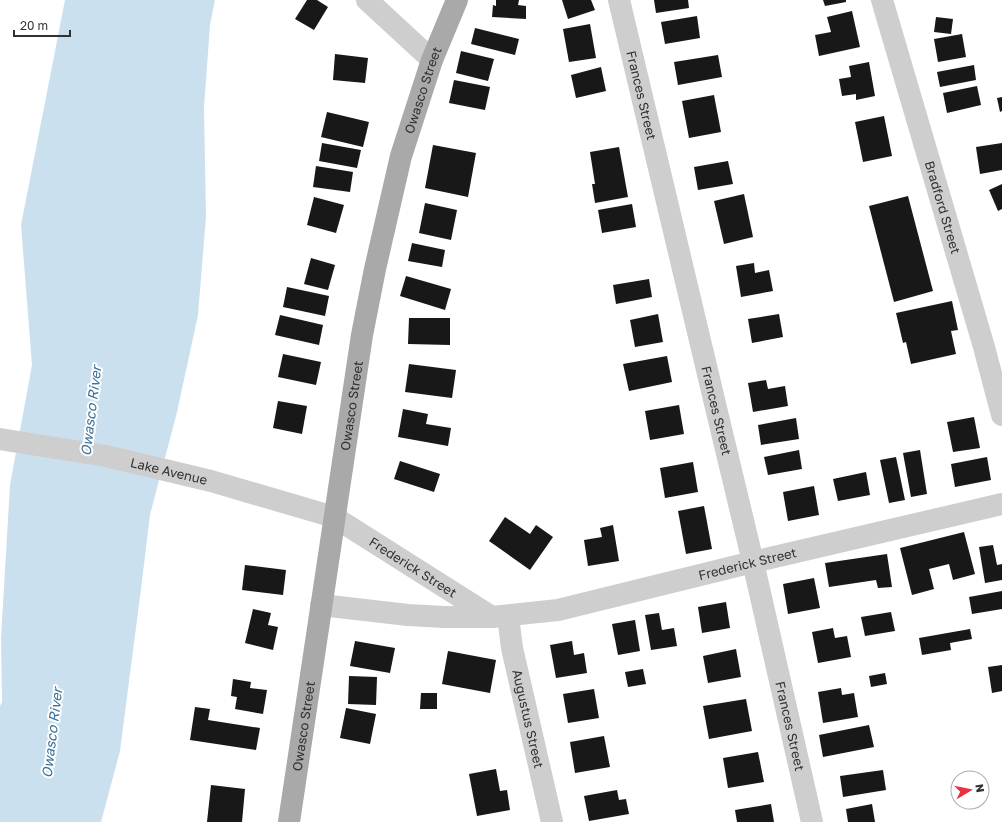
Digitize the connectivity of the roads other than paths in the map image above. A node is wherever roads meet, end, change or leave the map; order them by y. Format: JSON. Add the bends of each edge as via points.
{"nodes":[{"id":1,"x":367,"y":0,"type":"edge"},
{"id":2,"x":457,"y":0,"type":"edge"},
{"id":3,"x":620,"y":0,"type":"edge"},
{"id":4,"x":882,"y":0,"type":"edge"},
{"id":5,"x":432,"y":60,"type":"junction"},
{"id":6,"x":999,"y":392,"type":"edge"},
{"id":7,"x":1002,"y":415,"type":"edge"},
{"id":8,"x":0,"y":439,"type":"edge"},
{"id":9,"x":1002,"y":504,"type":"edge"},
{"id":10,"x":334,"y":517,"type":"junction"},
{"id":11,"x":754,"y":562,"type":"junction"},
{"id":12,"x":321,"y":604,"type":"junction"},
{"id":13,"x":500,"y":617,"type":"junction"},
{"id":14,"x":288,"y":822,"type":"edge"},
{"id":15,"x":552,"y":822,"type":"edge"},
{"id":16,"x":812,"y":822,"type":"edge"}],
"edges":[{"from":1,"to":5,"type":"street"},
{"from":2,"to":5,"type":"main road","name":"Owasco Street"},
{"from":3,"to":11,"type":"street","name":"Frances Street"},
{"from":4,"to":6,"type":"street","name":"Bradford Street"},
{"from":5,"to":10,"type":"main road","name":"Owasco Street","via":[[401,156],[375,269],[362,335]]},
{"from":6,"to":7,"type":"street","name":"Bradford Street"},
{"from":8,"to":10,"type":"street","name":"Lake Avenue","via":[[106,456],[211,481]]},
{"from":9,"to":11,"type":"street","name":"Frederick Street"},
{"from":10,"to":12,"type":"main road","name":"Owasco Street"},
{"from":10,"to":13,"type":"street","name":"Frederick Street"},
{"from":11,"to":13,"type":"street","name":"Frederick Street","via":[[558,610]]},
{"from":11,"to":16,"type":"street","name":"Frances Street"},
{"from":12,"to":13,"type":"street","name":"Frederick Street","via":[[415,615]]},
{"from":12,"to":14,"type":"main road","name":"Owasco Street"},
{"from":13,"to":15,"type":"street","name":"Augustus Street","via":[[512,648]]}]}
